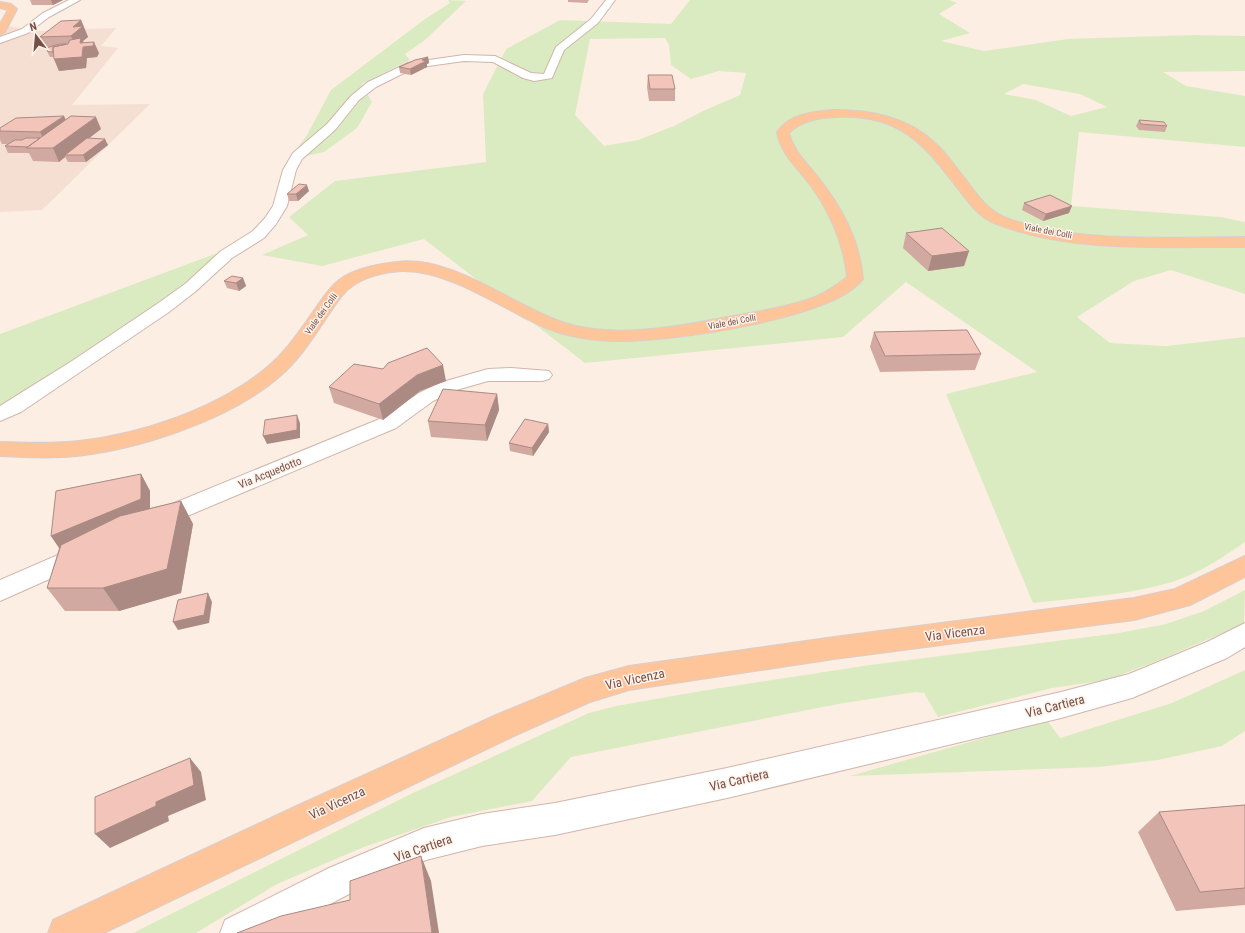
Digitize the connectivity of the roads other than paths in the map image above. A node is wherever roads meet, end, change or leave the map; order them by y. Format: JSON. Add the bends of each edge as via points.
{"nodes":[{"id":1,"x":76,"y":0,"type":"edge"},
{"id":2,"x":611,"y":0,"type":"edge"},
{"id":3,"x":0,"y":5,"type":"edge"},
{"id":4,"x":0,"y":32,"type":"edge"},
{"id":5,"x":0,"y":40,"type":"edge"},
{"id":6,"x":1245,"y":242,"type":"edge"},
{"id":7,"x":542,"y":375,"type":"dead end"},
{"id":8,"x":0,"y":414,"type":"edge"},
{"id":9,"x":0,"y":449,"type":"edge"},
{"id":10,"x":143,"y":526,"type":"edge"},
{"id":11,"x":100,"y":546,"type":"edge"},
{"id":12,"x":1245,"y":566,"type":"edge"},
{"id":13,"x":0,"y":591,"type":"edge"},
{"id":14,"x":1245,"y":634,"type":"edge"},
{"id":15,"x":66,"y":933,"type":"edge"},
{"id":16,"x":238,"y":933,"type":"edge"}],
"edges":[{"from":1,"to":5,"type":"street","via":[[25,31]]},
{"from":2,"to":8,"type":"street","via":[[595,21],[560,49],[548,76],[540,80],[493,58],[414,64],[379,80],[354,98],[332,126],[293,162],[282,202],[275,215],[254,238],[232,251],[187,292],[112,344]]},
{"from":3,"to":4,"type":"main road","via":[[13,10]]},
{"from":6,"to":9,"type":"main road","name":"Viale dei Colli","via":[[1062,236],[998,220],[982,209],[924,139],[894,122],[840,113],[809,117],[791,123],[783,132],[784,142],[817,184],[840,221],[855,269],[855,279],[846,287],[821,300],[789,312],[694,329],[617,336],[558,327],[425,267],[384,268],[363,274],[345,284],[334,294],[291,355],[271,374],[247,391],[211,410],[158,430],[89,447]]},
{"from":7,"to":10,"type":"street","name":"Via Acquedotto","via":[[488,375],[446,387],[426,397],[388,423]]},
{"from":11,"to":13,"type":"street"},
{"from":12,"to":15,"type":"main road","name":"Via Vicenza","via":[[1180,598],[1134,609],[636,677],[585,691],[506,725]]},
{"from":14,"to":16,"type":"street","name":"Via Cartiera","via":[[1217,650],[1132,686],[1068,703],[727,783],[555,819],[482,830],[424,844],[341,880]]}]}
